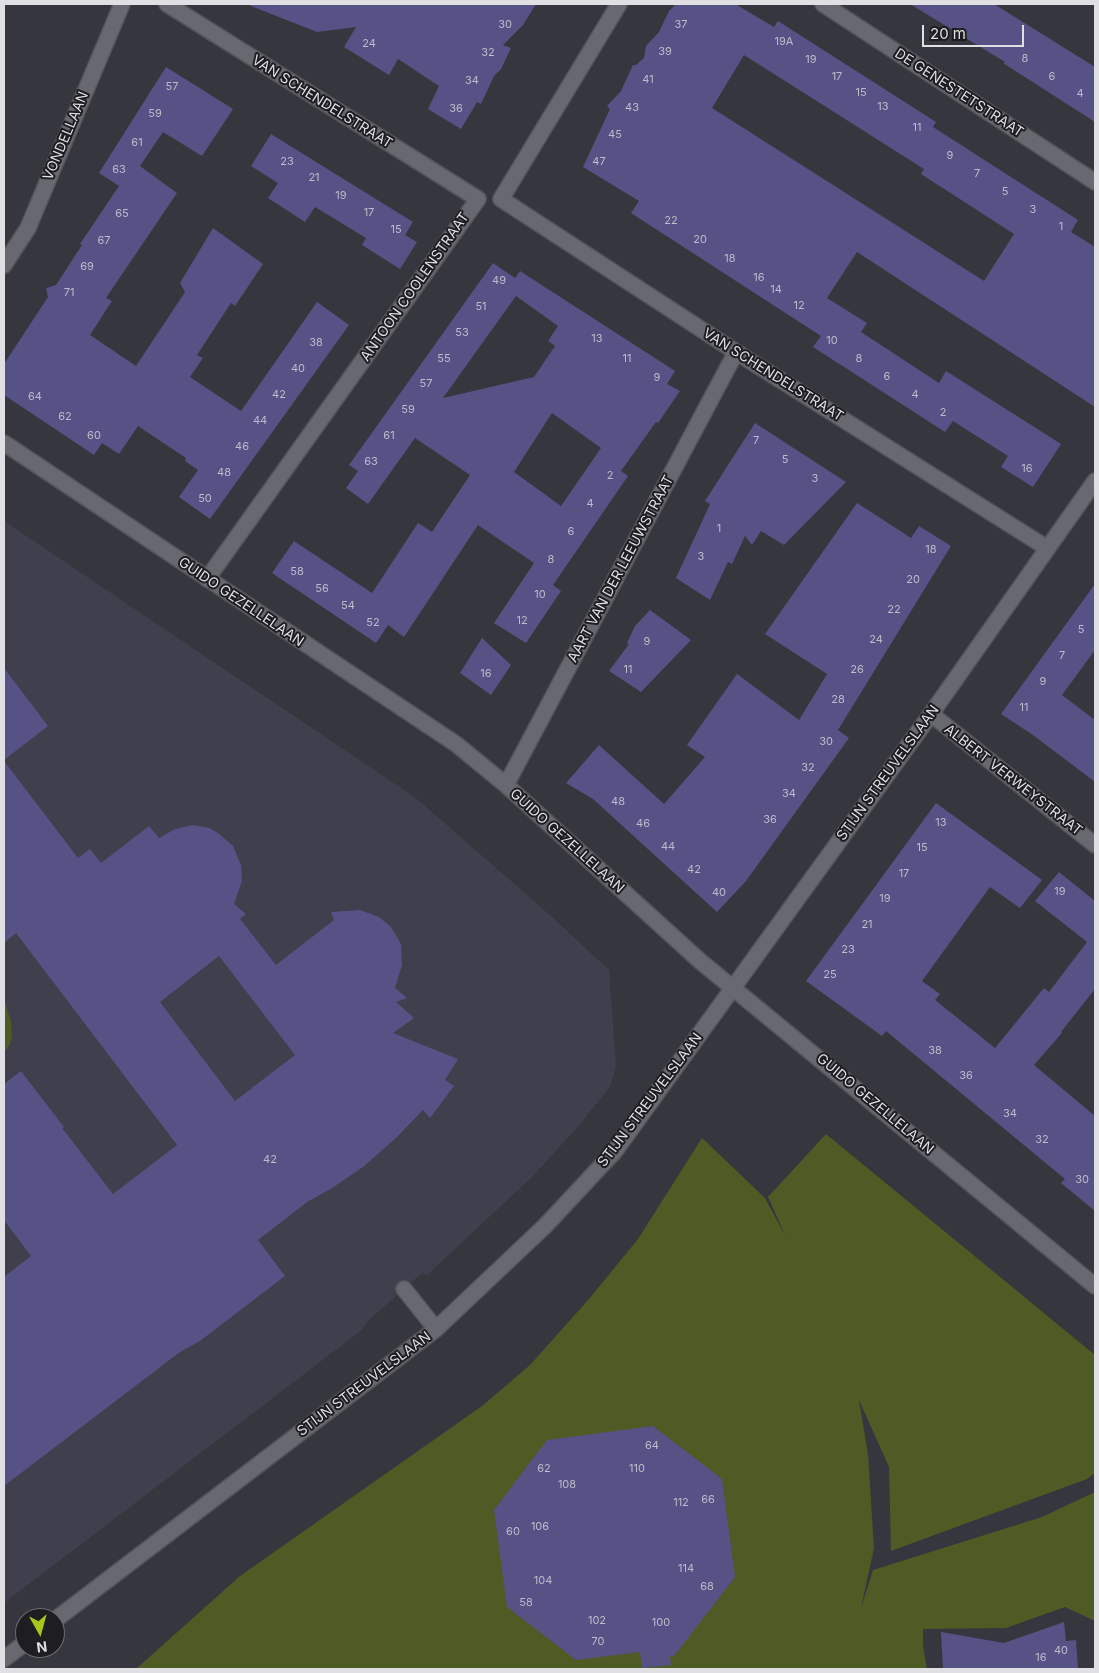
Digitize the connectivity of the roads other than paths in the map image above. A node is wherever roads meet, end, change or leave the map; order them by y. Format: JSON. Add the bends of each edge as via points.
{"nodes":[{"id":1,"x":122,"y":4,"type":"edge"},
{"id":2,"x":167,"y":4,"type":"edge"},
{"id":3,"x":619,"y":4,"type":"edge"},
{"id":4,"x":823,"y":4,"type":"edge"},
{"id":5,"x":1095,"y":182,"type":"edge"},
{"id":6,"x":478,"y":199,"type":"junction"},
{"id":7,"x":501,"y":199,"type":"junction"},
{"id":8,"x":4,"y":266,"type":"edge"},
{"id":9,"x":736,"y":352,"type":"junction"},
{"id":10,"x":4,"y":443,"type":"edge"},
{"id":11,"x":1095,"y":482,"type":"edge"},
{"id":12,"x":1047,"y":548,"type":"junction"},
{"id":13,"x":207,"y":579,"type":"junction"},
{"id":14,"x":931,"y":714,"type":"junction"},
{"id":15,"x":506,"y":785,"type":"junction"},
{"id":16,"x":1095,"y":845,"type":"edge"},
{"id":17,"x":734,"y":987,"type":"junction"},
{"id":18,"x":1095,"y":1286,"type":"edge"},
{"id":19,"x":404,"y":1289,"type":"dead end"},
{"id":20,"x":436,"y":1329,"type":"junction"},
{"id":21,"x":65,"y":1612,"type":"edge"},
{"id":22,"x":15,"y":1651,"type":"edge"},
{"id":23,"x":4,"y":1659,"type":"edge"}],
"edges":[{"from":1,"to":8,"type":"street","name":"VONDELLAAN","via":[[28,228]]},
{"from":2,"to":6,"type":"street","name":"VAN SCHENDELSTRAAT"},
{"from":3,"to":7,"type":"street"},
{"from":4,"to":5,"type":"street","name":"DE GENESTETSTRAAT"},
{"from":6,"to":7,"type":"street","name":"ANTOON COOLENSTRAAT"},
{"from":6,"to":13,"type":"street","name":"ANTOON COOLENSTRAAT"},
{"from":7,"to":9,"type":"street","name":"VAN SCHENDELSTRAAT"},
{"from":9,"to":12,"type":"street","name":"VAN SCHENDELSTRAAT"},
{"from":9,"to":15,"type":"street","name":"AART VAN DER LEEUWSTRAAT"},
{"from":10,"to":13,"type":"street","name":"GUIDO GEZELLELAAN"},
{"from":11,"to":12,"type":"street","name":"STIJN STREUVELSLAAN"},
{"from":12,"to":14,"type":"street","name":"STIJN STREUVELSLAAN"},
{"from":13,"to":15,"type":"street","name":"GUIDO GEZELLELAAN","via":[[456,744]]},
{"from":14,"to":16,"type":"street","name":"ALBERT VERWEYSTRAAT"},
{"from":14,"to":17,"type":"street","name":"STIJN STREUVELSLAAN"},
{"from":15,"to":17,"type":"street","name":"GUIDO GEZELLELAAN","via":[[700,961]]},
{"from":17,"to":18,"type":"street","name":"GUIDO GEZELLELAAN"},
{"from":17,"to":20,"type":"street","name":"STIJN STREUVELSLAAN","via":[[615,1151],[546,1226]]},
{"from":19,"to":20,"type":"street"},
{"from":20,"to":21,"type":"street","name":"STIJN STREUVELSLAAN"},
{"from":22,"to":23,"type":"street"}]}
